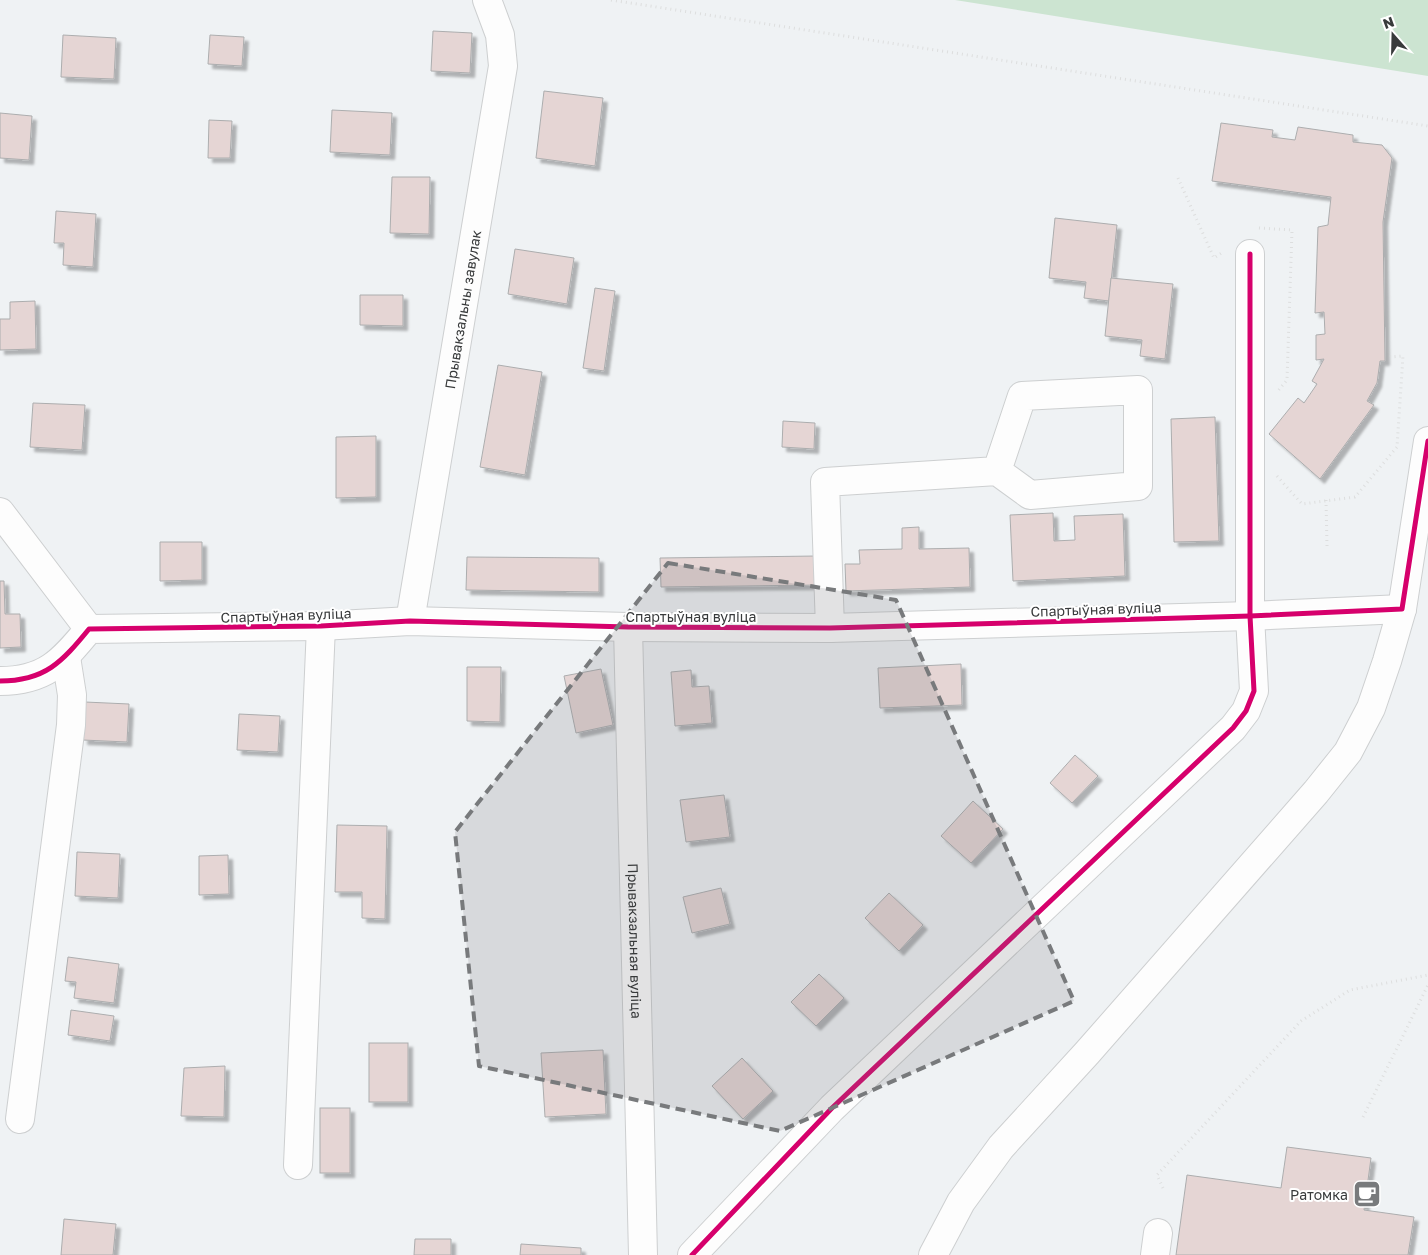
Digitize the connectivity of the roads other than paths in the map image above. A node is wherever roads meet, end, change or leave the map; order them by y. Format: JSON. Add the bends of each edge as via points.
{"nodes":[{"id":1,"x":487,"y":0,"type":"edge"},
{"id":2,"x":1244,"y":245,"type":"road end"},
{"id":3,"x":1428,"y":441,"type":"edge"},
{"id":4,"x":997,"y":471,"type":"junction"},
{"id":5,"x":0,"y":512,"type":"edge"},
{"id":6,"x":1402,"y":608,"type":"junction"},
{"id":7,"x":1250,"y":616,"type":"junction"},
{"id":8,"x":410,"y":621,"type":"junction"},
{"id":9,"x":321,"y":626,"type":"junction"},
{"id":10,"x":628,"y":627,"type":"junction"},
{"id":11,"x":830,"y":628,"type":"junction"},
{"id":12,"x":89,"y":629,"type":"junction"},
{"id":13,"x":66,"y":657,"type":"junction"},
{"id":14,"x":0,"y":681,"type":"edge"},
{"id":15,"x":20,"y":1119,"type":"dead end"},
{"id":16,"x":298,"y":1164,"type":"dead end"},
{"id":17,"x":643,"y":1255,"type":"edge"},
{"id":18,"x":692,"y":1255,"type":"edge"},
{"id":19,"x":933,"y":1255,"type":"edge"}],
"edges":[{"from":1,"to":8,"type":"street","name":"Прывакзальны завулак","via":[[500,34],[502,66]]},
{"from":2,"to":7,"type":"street"},
{"from":3,"to":6,"type":"street"},
{"from":4,"to":4,"type":"street","via":[[1030,495],[1138,486],[1138,390],[1022,396]]},
{"from":4,"to":11,"type":"street","via":[[825,482]]},
{"from":5,"to":12,"type":"street"},
{"from":6,"to":7,"type":"street","name":"Спартыўная вуліца"},
{"from":6,"to":19,"type":"street","via":[[1371,708],[1348,752],[1001,1146],[961,1202]]},
{"from":7,"to":11,"type":"street","name":"Спартыўная вуліца"},
{"from":7,"to":18,"type":"street","via":[[1254,691],[1246,711],[1233,728],[832,1108]]},
{"from":8,"to":9,"type":"street","name":"Спартыўная вуліца"},
{"from":8,"to":10,"type":"street","name":"Спартыўная вуліца"},
{"from":9,"to":12,"type":"street","name":"Спартыўная вуліца"},
{"from":9,"to":16,"type":"street"},
{"from":10,"to":11,"type":"street","name":"Спартыўная вуліца"},
{"from":10,"to":17,"type":"street","name":"Прывакзальная вуліца"},
{"from":12,"to":13,"type":"street"},
{"from":13,"to":14,"type":"street","via":[[43,674]]},
{"from":13,"to":15,"type":"street","via":[[72,694],[71,725]]}]}
